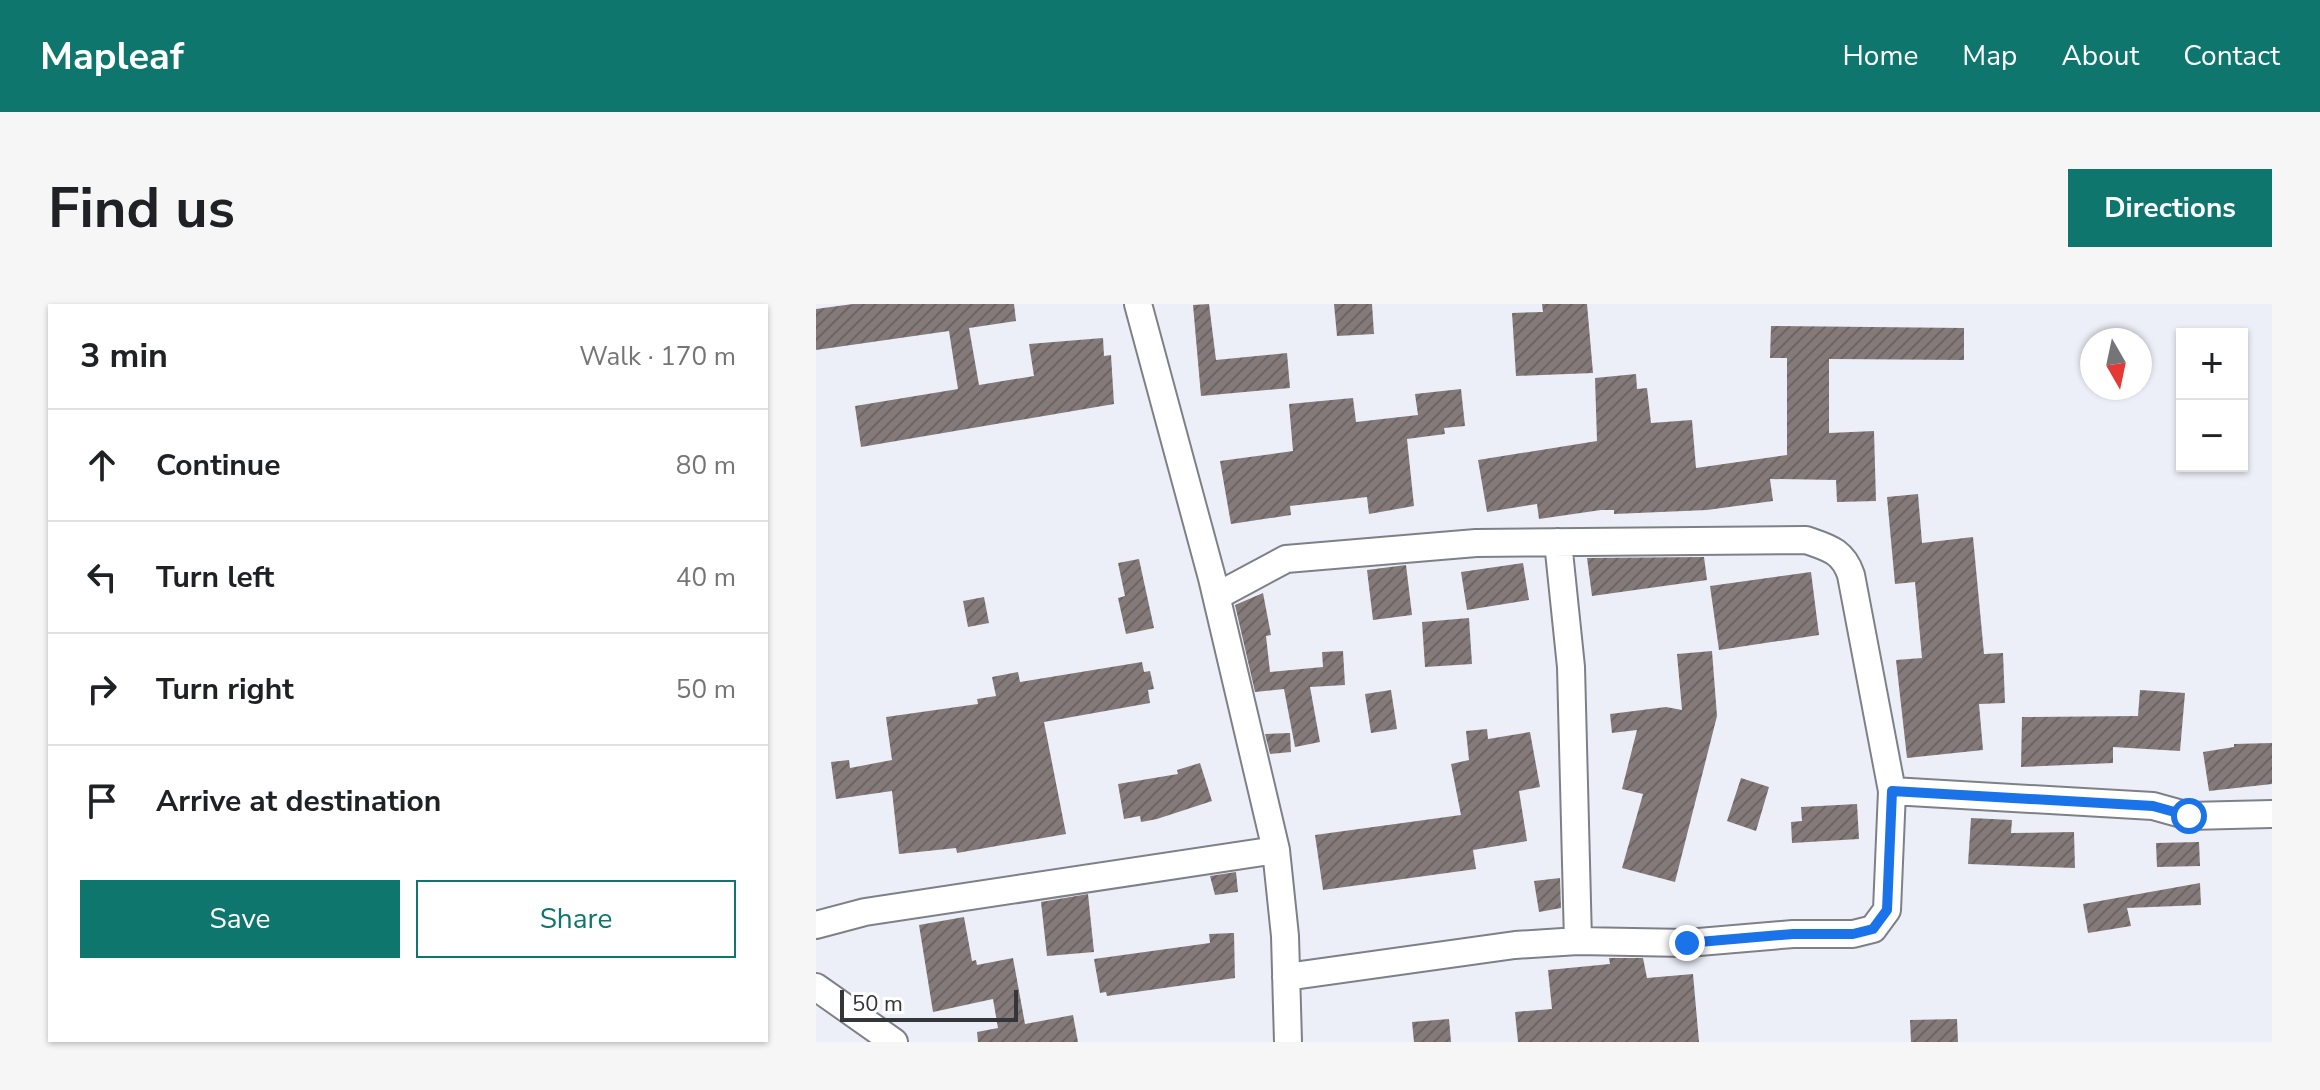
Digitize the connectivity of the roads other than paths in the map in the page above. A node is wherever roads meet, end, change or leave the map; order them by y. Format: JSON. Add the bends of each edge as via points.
{"nodes":[{"id":1,"x":1138,"y":304,"type":"edge"},
{"id":2,"x":1558,"y":542,"type":"junction"},
{"id":3,"x":1217,"y":596,"type":"junction"},
{"id":4,"x":1892,"y":791,"type":"junction"},
{"id":5,"x":2272,"y":814,"type":"edge"},
{"id":6,"x":1276,"y":850,"type":"junction"},
{"id":7,"x":816,"y":925,"type":"edge"},
{"id":8,"x":1578,"y":941,"type":"junction"},
{"id":9,"x":1286,"y":977,"type":"junction"},
{"id":10,"x":816,"y":987,"type":"edge"},
{"id":11,"x":894,"y":1042,"type":"edge"},
{"id":12,"x":1288,"y":1042,"type":"edge"}],
"edges":[{"from":1,"to":3,"type":"street"},
{"from":2,"to":3,"type":"street","via":[[1476,543],[1286,559]]},
{"from":2,"to":4,"type":"street","via":[[1806,540],[1837,551],[1851,575]]},
{"from":2,"to":8,"type":"street","via":[[1571,667]]},
{"from":3,"to":6,"type":"street"},
{"from":4,"to":5,"type":"street","via":[[2153,806],[2189,816]]},
{"from":4,"to":8,"type":"street","via":[[1887,910],[1873,929],[1687,943]]},
{"from":6,"to":7,"type":"street","via":[[865,912]]},
{"from":6,"to":9,"type":"street"},
{"from":8,"to":9,"type":"street"},
{"from":9,"to":12,"type":"street"},
{"from":10,"to":11,"type":"street"}]}
